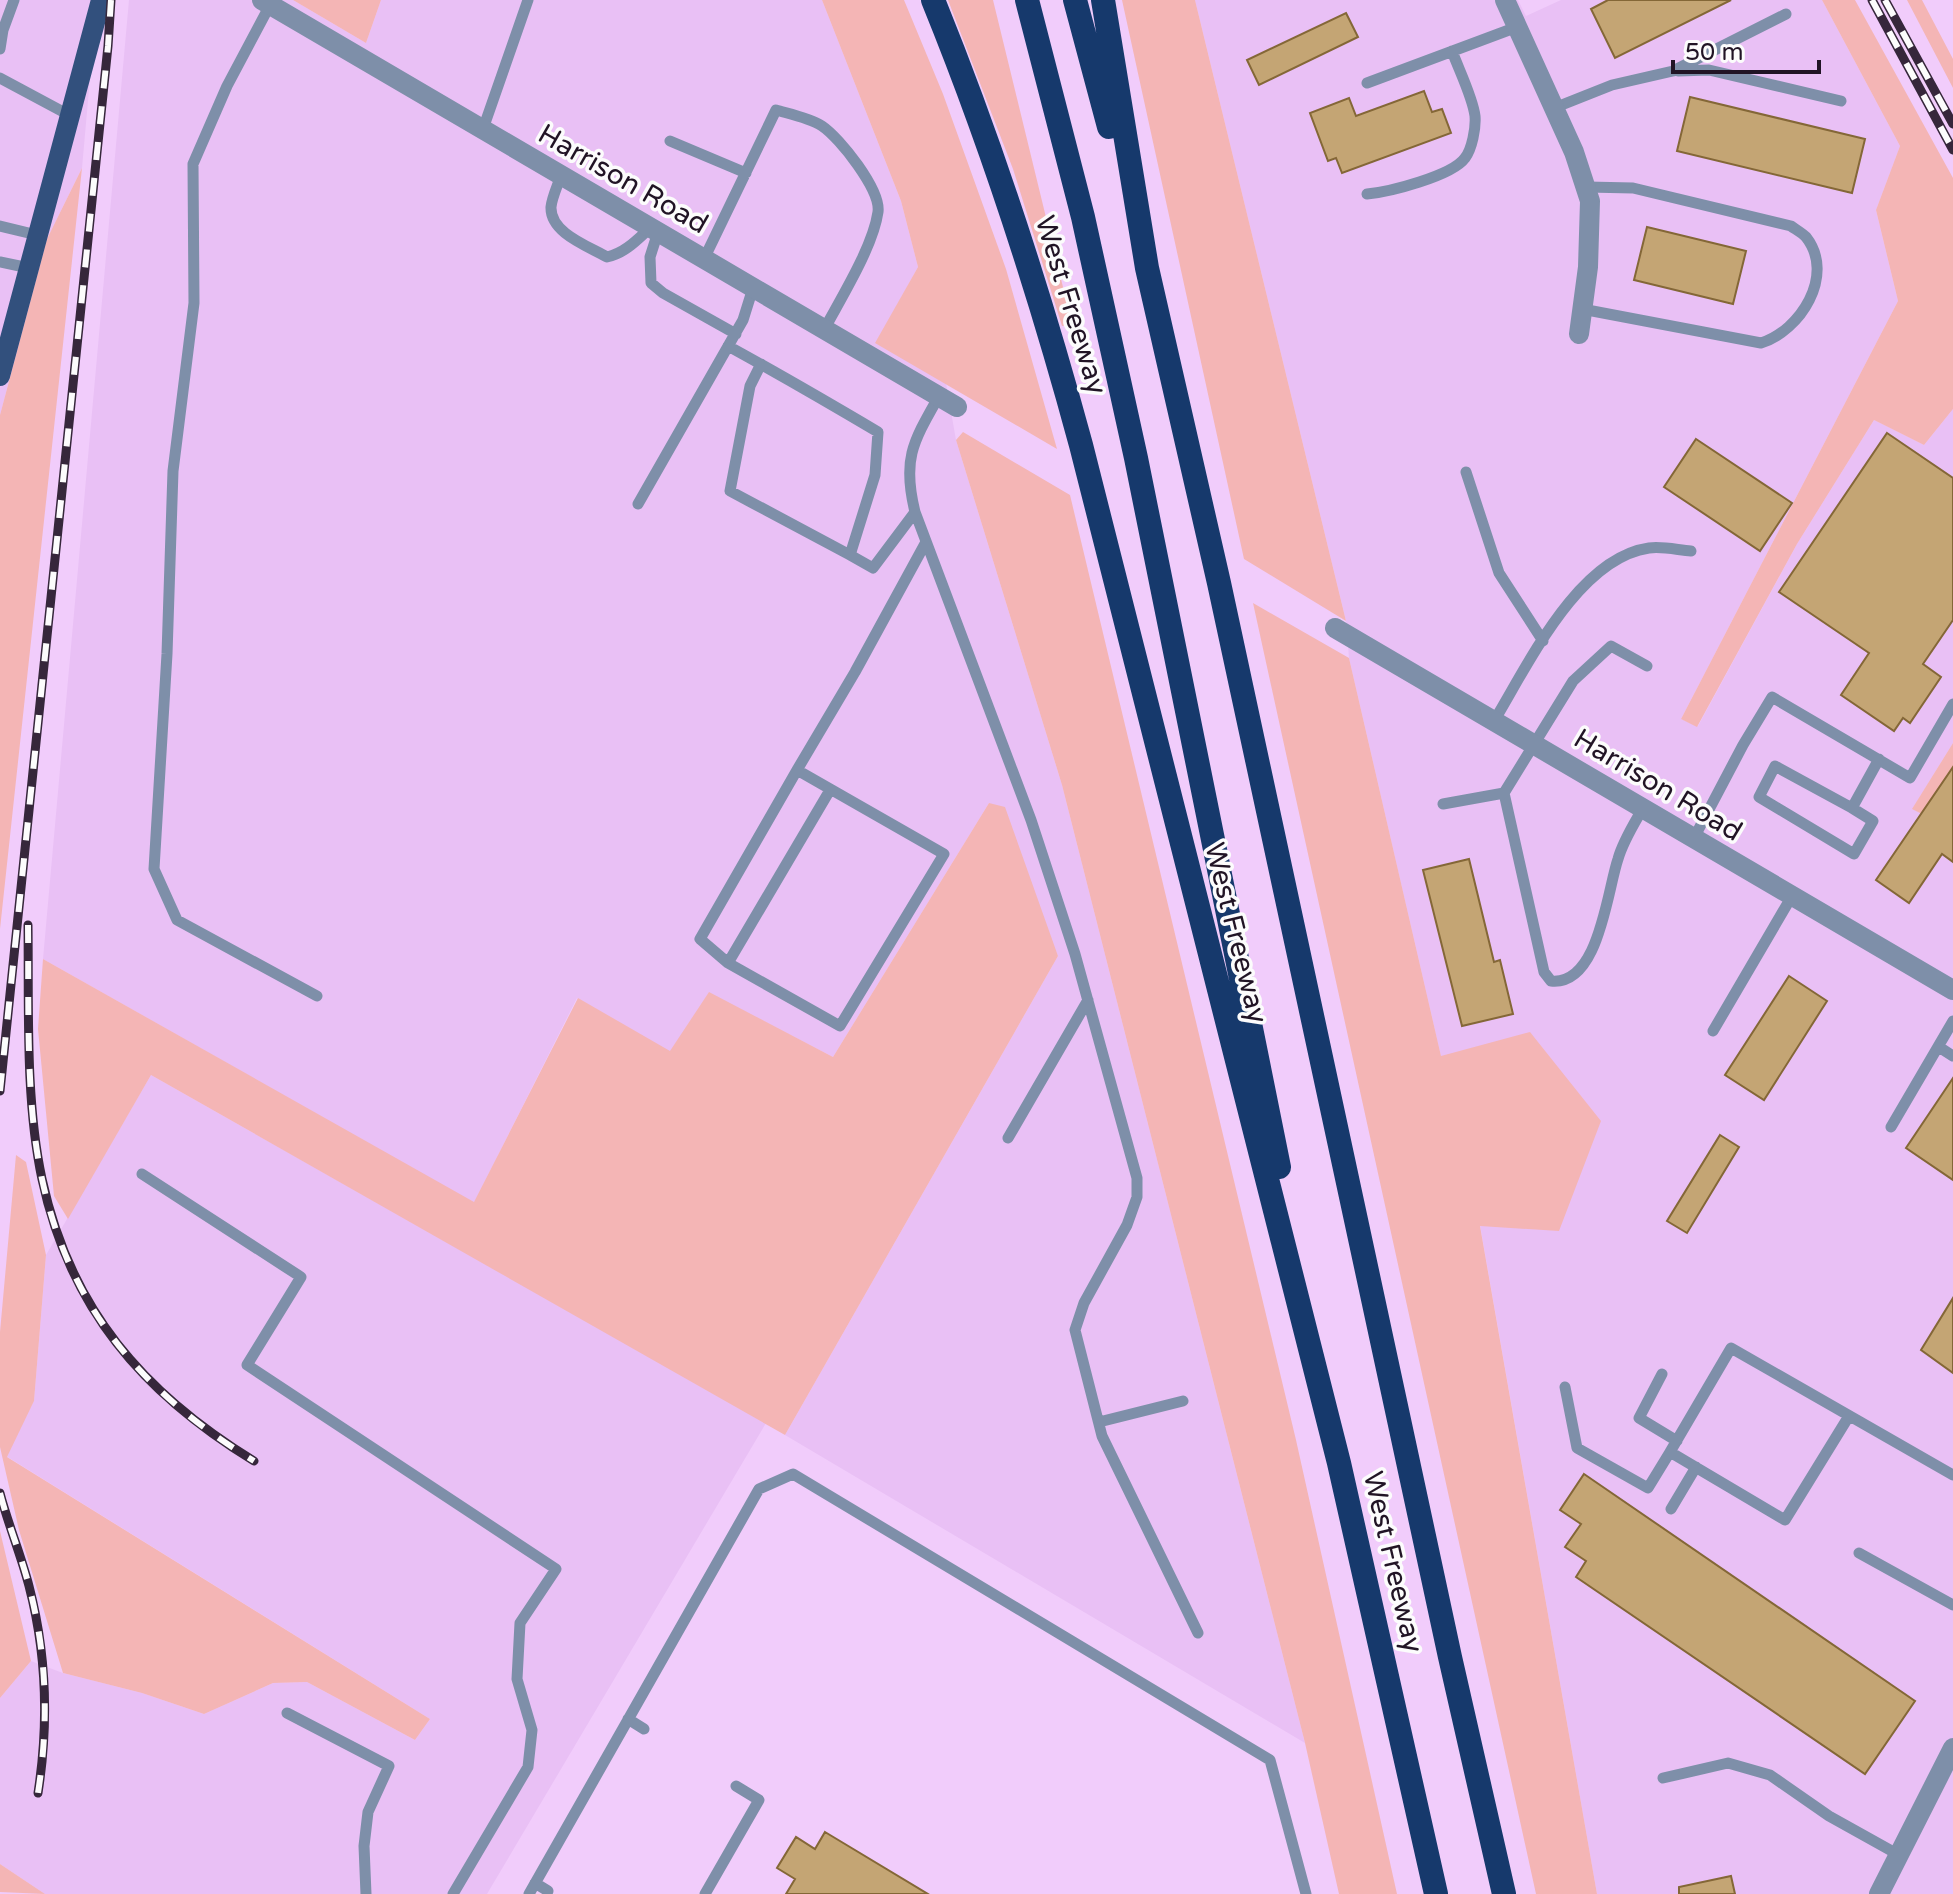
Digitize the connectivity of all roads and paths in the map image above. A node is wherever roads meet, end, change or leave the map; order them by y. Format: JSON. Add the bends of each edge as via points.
{"nodes":[{"id":1,"x":14,"y":0,"type":"edge"},
{"id":2,"x":101,"y":0,"type":"edge"},
{"id":3,"x":528,"y":0,"type":"edge"},
{"id":4,"x":933,"y":0,"type":"edge"},
{"id":5,"x":1027,"y":0,"type":"edge"},
{"id":6,"x":1075,"y":0,"type":"edge"},
{"id":7,"x":1103,"y":0,"type":"edge"},
{"id":8,"x":1505,"y":0,"type":"edge"},
{"id":9,"x":266,"y":3,"type":"edge"},
{"id":10,"x":1786,"y":14,"type":"dead end"},
{"id":11,"x":1517,"y":27,"type":"junction"},
{"id":12,"x":0,"y":49,"type":"edge"},
{"id":13,"x":1452,"y":51,"type":"junction"},
{"id":14,"x":1673,"y":71,"type":"junction"},
{"id":15,"x":0,"y":78,"type":"edge"},
{"id":16,"x":1367,"y":83,"type":"dead end"},
{"id":17,"x":1841,"y":101,"type":"dead end"},
{"id":18,"x":1554,"y":108,"type":"junction"},
{"id":19,"x":69,"y":115,"type":"junction"},
{"id":20,"x":483,"y":129,"type":"junction"},
{"id":21,"x":670,"y":141,"type":"dead end"},
{"id":22,"x":746,"y":173,"type":"junction"},
{"id":23,"x":561,"y":175,"type":"junction"},
{"id":24,"x":1587,"y":187,"type":"junction"},
{"id":25,"x":1367,"y":194,"type":"dead end"},
{"id":26,"x":0,"y":226,"type":"edge"},
{"id":27,"x":654,"y":230,"type":"junction"},
{"id":28,"x":37,"y":235,"type":"junction"},
{"id":29,"x":704,"y":259,"type":"junction"},
{"id":30,"x":0,"y":262,"type":"edge"},
{"id":31,"x":29,"y":268,"type":"junction"},
{"id":32,"x":1147,"y":268,"type":"junction"},
{"id":33,"x":753,"y":288,"type":"junction"},
{"id":34,"x":1582,"y":309,"type":"junction"},
{"id":35,"x":824,"y":330,"type":"junction"},
{"id":36,"x":736,"y":334,"type":"junction"},
{"id":37,"x":1579,"y":334,"type":"dead end"},
{"id":38,"x":728,"y":346,"type":"junction"},
{"id":39,"x":761,"y":364,"type":"junction"},
{"id":40,"x":0,"y":376,"type":"edge"},
{"id":41,"x":948,"y":402,"type":"joint"},
{"id":42,"x":1466,"y":472,"type":"dead end"},
{"id":43,"x":638,"y":504,"type":"dead end"},
{"id":44,"x":915,"y":512,"type":"junction"},
{"id":45,"x":926,"y":542,"type":"junction"},
{"id":46,"x":1691,"y":551,"type":"dead end"},
{"id":47,"x":850,"y":555,"type":"junction"},
{"id":48,"x":1335,"y":628,"type":"dead end"},
{"id":49,"x":1543,"y":641,"type":"junction"},
{"id":50,"x":1647,"y":666,"type":"dead end"},
{"id":51,"x":1953,"y":704,"type":"edge"},
{"id":52,"x":1494,"y":721,"type":"junction"},
{"id":53,"x":1533,"y":744,"type":"junction"},
{"id":54,"x":1879,"y":759,"type":"junction"},
{"id":55,"x":797,"y":770,"type":"junction"},
{"id":56,"x":830,"y":790,"type":"junction"},
{"id":57,"x":1504,"y":793,"type":"junction"},
{"id":58,"x":1443,"y":804,"type":"dead end"},
{"id":59,"x":1643,"y":808,"type":"junction"},
{"id":60,"x":1852,"y":808,"type":"junction"},
{"id":61,"x":1694,"y":838,"type":"junction"},
{"id":62,"x":1792,"y":896,"type":"junction"},
{"id":63,"x":728,"y":963,"type":"junction"},
{"id":64,"x":1953,"y":990,"type":"edge"},
{"id":65,"x":317,"y":996,"type":"dead end"},
{"id":66,"x":1088,"y":1000,"type":"junction"},
{"id":67,"x":1953,"y":1021,"type":"edge"},
{"id":68,"x":1713,"y":1031,"type":"dead end"},
{"id":69,"x":1939,"y":1047,"type":"junction"},
{"id":70,"x":1953,"y":1056,"type":"edge"},
{"id":71,"x":1891,"y":1127,"type":"dead end"},
{"id":72,"x":1008,"y":1138,"type":"dead end"},
{"id":73,"x":142,"y":1174,"type":"dead end"},
{"id":74,"x":1662,"y":1374,"type":"dead end"},
{"id":75,"x":1565,"y":1387,"type":"dead end"},
{"id":76,"x":1183,"y":1401,"type":"dead end"},
{"id":77,"x":1849,"y":1416,"type":"junction"},
{"id":78,"x":1099,"y":1422,"type":"junction"},
{"id":79,"x":1677,"y":1441,"type":"junction"},
{"id":80,"x":1670,"y":1452,"type":"junction"},
{"id":81,"x":1339,"y":1463,"type":"junction"},
{"id":82,"x":1696,"y":1467,"type":"junction"},
{"id":83,"x":1953,"y":1475,"type":"edge"},
{"id":84,"x":1671,"y":1509,"type":"dead end"},
{"id":85,"x":1859,"y":1553,"type":"dead end"},
{"id":86,"x":1953,"y":1605,"type":"edge"},
{"id":87,"x":1198,"y":1633,"type":"dead end"},
{"id":88,"x":287,"y":1713,"type":"dead end"},
{"id":89,"x":628,"y":1719,"type":"junction"},
{"id":90,"x":644,"y":1729,"type":"dead end"},
{"id":91,"x":1953,"y":1748,"type":"edge"},
{"id":92,"x":1663,"y":1778,"type":"dead end"},
{"id":93,"x":736,"y":1786,"type":"dead end"},
{"id":94,"x":1899,"y":1855,"type":"junction"},
{"id":95,"x":532,"y":1888,"type":"edge"},
{"id":96,"x":548,"y":1891,"type":"dead end"},
{"id":97,"x":366,"y":1894,"type":"edge"},
{"id":98,"x":453,"y":1894,"type":"edge"},
{"id":99,"x":705,"y":1894,"type":"edge"},
{"id":100,"x":1306,"y":1894,"type":"edge"},
{"id":101,"x":1436,"y":1894,"type":"edge"},
{"id":102,"x":1504,"y":1894,"type":"edge"},
{"id":103,"x":1879,"y":1894,"type":"edge"}],
"edges":[{"from":1,"to":12,"type":"lane"},
{"from":2,"to":19,"type":"main road"},
{"from":3,"to":20,"type":"lane"},
{"from":4,"to":81,"type":"highway","name":"West Freeway","via":[[1051,333]]},
{"from":5,"to":81,"type":"highway","via":[[1083,217],[1136,458]]},
{"from":6,"to":32,"type":"highway"},
{"from":7,"to":32,"type":"highway","name":"West Freeway"},
{"from":8,"to":11,"type":"street"},
{"from":9,"to":20,"type":"street","name":"Harrison Road"},
{"from":9,"to":65,"type":"lane","via":[[193,164],[194,303],[173,471],[154,869],[177,920]]},
{"from":10,"to":14,"type":"lane"},
{"from":11,"to":13,"type":"lane"},
{"from":11,"to":18,"type":"street"},
{"from":13,"to":16,"type":"lane"},
{"from":13,"to":25,"type":"lane","via":[[1475,116],[1466,157],[1455,168],[1385,193]]},
{"from":14,"to":17,"type":"lane","via":[[1709,70]]},
{"from":14,"to":18,"type":"lane","via":[[1612,85]]},
{"from":15,"to":19,"type":"lane"},
{"from":18,"to":24,"type":"street"},
{"from":19,"to":28,"type":"main road"},
{"from":20,"to":23,"type":"street","name":"Harrison Road"},
{"from":21,"to":22,"type":"lane"},
{"from":22,"to":29,"type":"lane"},
{"from":22,"to":35,"type":"lane","via":[[776,110],[822,126],[871,186],[878,213]]},
{"from":23,"to":27,"type":"street","name":"Harrison Road"},
{"from":23,"to":27,"type":"lane","via":[[551,205],[553,220],[607,257]]},
{"from":24,"to":34,"type":"street","via":[[1588,267]]},
{"from":24,"to":34,"type":"lane","via":[[1633,188],[1791,226],[1806,238],[1816,261],[1816,285],[1790,328],[1761,343]]},
{"from":26,"to":28,"type":"lane"},
{"from":27,"to":29,"type":"street","name":"Harrison Road"},
{"from":27,"to":36,"type":"lane","via":[[651,283]]},
{"from":28,"to":31,"type":"main road"},
{"from":29,"to":33,"type":"street","name":"Harrison Road"},
{"from":30,"to":31,"type":"lane"},
{"from":31,"to":40,"type":"main road"},
{"from":32,"to":102,"type":"highway","name":"West Freeway"},
{"from":33,"to":35,"type":"street","name":"Harrison Road"},
{"from":33,"to":36,"type":"lane"},
{"from":34,"to":37,"type":"street"},
{"from":35,"to":41,"type":"street","name":"Harrison Road"},
{"from":36,"to":38,"type":"lane"},
{"from":38,"to":39,"type":"lane"},
{"from":38,"to":43,"type":"lane"},
{"from":39,"to":47,"type":"lane","via":[[878,432],[875,475]]},
{"from":39,"to":47,"type":"lane","via":[[750,386],[730,491]]},
{"from":41,"to":44,"type":"lane","via":[[916,436],[909,458]]},
{"from":42,"to":49,"type":"lane","via":[[1499,573]]},
{"from":44,"to":45,"type":"lane"},
{"from":44,"to":47,"type":"lane","via":[[873,568]]},
{"from":45,"to":55,"type":"lane"},
{"from":45,"to":66,"type":"lane","via":[[1031,820]]},
{"from":46,"to":49,"type":"lane","via":[[1649,547],[1616,558],[1565,604]]},
{"from":48,"to":52,"type":"street","name":"Harrison Road"},
{"from":49,"to":52,"type":"lane"},
{"from":50,"to":53,"type":"lane","via":[[1611,646],[1573,681]]},
{"from":51,"to":54,"type":"lane","via":[[1910,778]]},
{"from":52,"to":53,"type":"street","name":"Harrison Road"},
{"from":53,"to":57,"type":"lane"},
{"from":53,"to":59,"type":"street","name":"Harrison Road"},
{"from":54,"to":60,"type":"lane"},
{"from":54,"to":61,"type":"lane","via":[[1772,697]]},
{"from":55,"to":56,"type":"lane"},
{"from":55,"to":63,"type":"lane","via":[[700,939]]},
{"from":56,"to":63,"type":"lane"},
{"from":56,"to":63,"type":"lane","via":[[944,854],[840,1026]]},
{"from":57,"to":58,"type":"lane"},
{"from":57,"to":59,"type":"lane","via":[[1544,972],[1551,981],[1563,982],[1576,974],[1590,952],[1616,861]]},
{"from":59,"to":61,"type":"street","name":"Harrison Road"},
{"from":60,"to":60,"type":"lane","via":[[1775,766],[1759,797],[1854,854],[1873,821]]},
{"from":61,"to":62,"type":"street","name":"Harrison Road"},
{"from":62,"to":64,"type":"street","name":"Harrison Road"},
{"from":62,"to":68,"type":"lane"},
{"from":66,"to":72,"type":"lane"},
{"from":66,"to":78,"type":"lane","via":[[1137,1178],[1127,1225],[1075,1330]]},
{"from":67,"to":69,"type":"lane"},
{"from":69,"to":70,"type":"lane"},
{"from":69,"to":71,"type":"lane"},
{"from":73,"to":98,"type":"lane","via":[[301,1277],[247,1365],[556,1569],[520,1623],[517,1679],[532,1730],[528,1767]]},
{"from":74,"to":79,"type":"lane","via":[[1639,1418]]},
{"from":75,"to":80,"type":"lane","via":[[1577,1448],[1648,1488]]},
{"from":76,"to":78,"type":"lane"},
{"from":77,"to":79,"type":"lane","via":[[1731,1348]]},
{"from":77,"to":82,"type":"lane","via":[[1785,1520]]},
{"from":77,"to":83,"type":"lane"},
{"from":78,"to":87,"type":"lane"},
{"from":79,"to":80,"type":"lane"},
{"from":80,"to":82,"type":"lane"},
{"from":81,"to":101,"type":"highway","name":"West Freeway"},
{"from":82,"to":84,"type":"lane"},
{"from":85,"to":86,"type":"lane"},
{"from":88,"to":97,"type":"lane","via":[[389,1766],[368,1812]]},
{"from":89,"to":90,"type":"lane"},
{"from":89,"to":95,"type":"lane"},
{"from":89,"to":100,"type":"lane","via":[[759,1489],[793,1474],[1270,1760]]},
{"from":91,"to":94,"type":"street"},
{"from":92,"to":94,"type":"lane","via":[[1728,1763],[1770,1775]]},
{"from":93,"to":99,"type":"lane","via":[[759,1800]]},
{"from":94,"to":103,"type":"street"},
{"from":95,"to":96,"type":"lane"}]}
